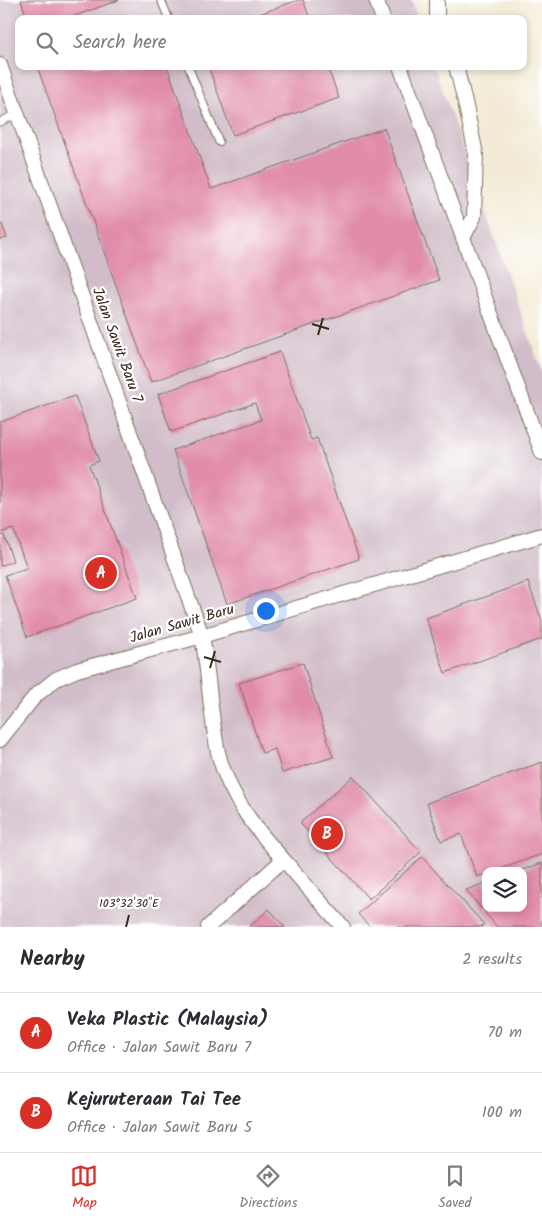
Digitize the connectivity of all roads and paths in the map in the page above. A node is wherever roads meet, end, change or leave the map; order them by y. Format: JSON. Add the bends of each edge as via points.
{"nodes":[{"id":1,"x":162,"y":0,"type":"edge"},
{"id":2,"x":376,"y":0,"type":"edge"},
{"id":3,"x":437,"y":0,"type":"edge"},
{"id":4,"x":168,"y":15,"type":"edge"},
{"id":5,"x":382,"y":15,"type":"edge"},
{"id":6,"x":437,"y":15,"type":"edge"},
{"id":7,"x":0,"y":66,"type":"edge"},
{"id":8,"x":190,"y":70,"type":"edge"},
{"id":9,"x":401,"y":70,"type":"edge"},
{"id":10,"x":457,"y":70,"type":"edge"},
{"id":11,"x":17,"y":114,"type":"junction"},
{"id":12,"x":0,"y":122,"type":"edge"},
{"id":13,"x":219,"y":142,"type":"dead end"},
{"id":14,"x":463,"y":238,"type":"junction"},
{"id":15,"x":542,"y":453,"type":"edge"},
{"id":16,"x":542,"y":535,"type":"edge"},
{"id":17,"x":202,"y":636,"type":"junction"},
{"id":18,"x":0,"y":740,"type":"edge"},
{"id":19,"x":284,"y":860,"type":"junction"},
{"id":20,"x":209,"y":927,"type":"edge"},
{"id":21,"x":343,"y":927,"type":"edge"}],
"edges":[{"from":1,"to":4,"type":"lane"},
{"from":2,"to":5,"type":"street"},
{"from":3,"to":6,"type":"street"},
{"from":7,"to":11,"type":"street","name":"Jalan Sawit Baru 7"},
{"from":8,"to":13,"type":"lane"},
{"from":9,"to":14,"type":"street"},
{"from":10,"to":14,"type":"street","via":[[476,154],[474,217]]},
{"from":11,"to":12,"type":"lane"},
{"from":11,"to":17,"type":"street","name":"Jalan Sawit Baru 7"},
{"from":14,"to":15,"type":"street"},
{"from":16,"to":17,"type":"street","name":"Jalan Sawit Baru"},
{"from":17,"to":18,"type":"street","name":"Jalan Sawit Baru","via":[[77,670],[56,679],[34,696]]},
{"from":17,"to":19,"type":"street","name":"Jalan Sawit Baru 7","via":[[214,729],[228,780],[257,831]]},
{"from":19,"to":20,"type":"street"},
{"from":19,"to":21,"type":"street","name":"Jalan Sawit Baru 7"}]}
